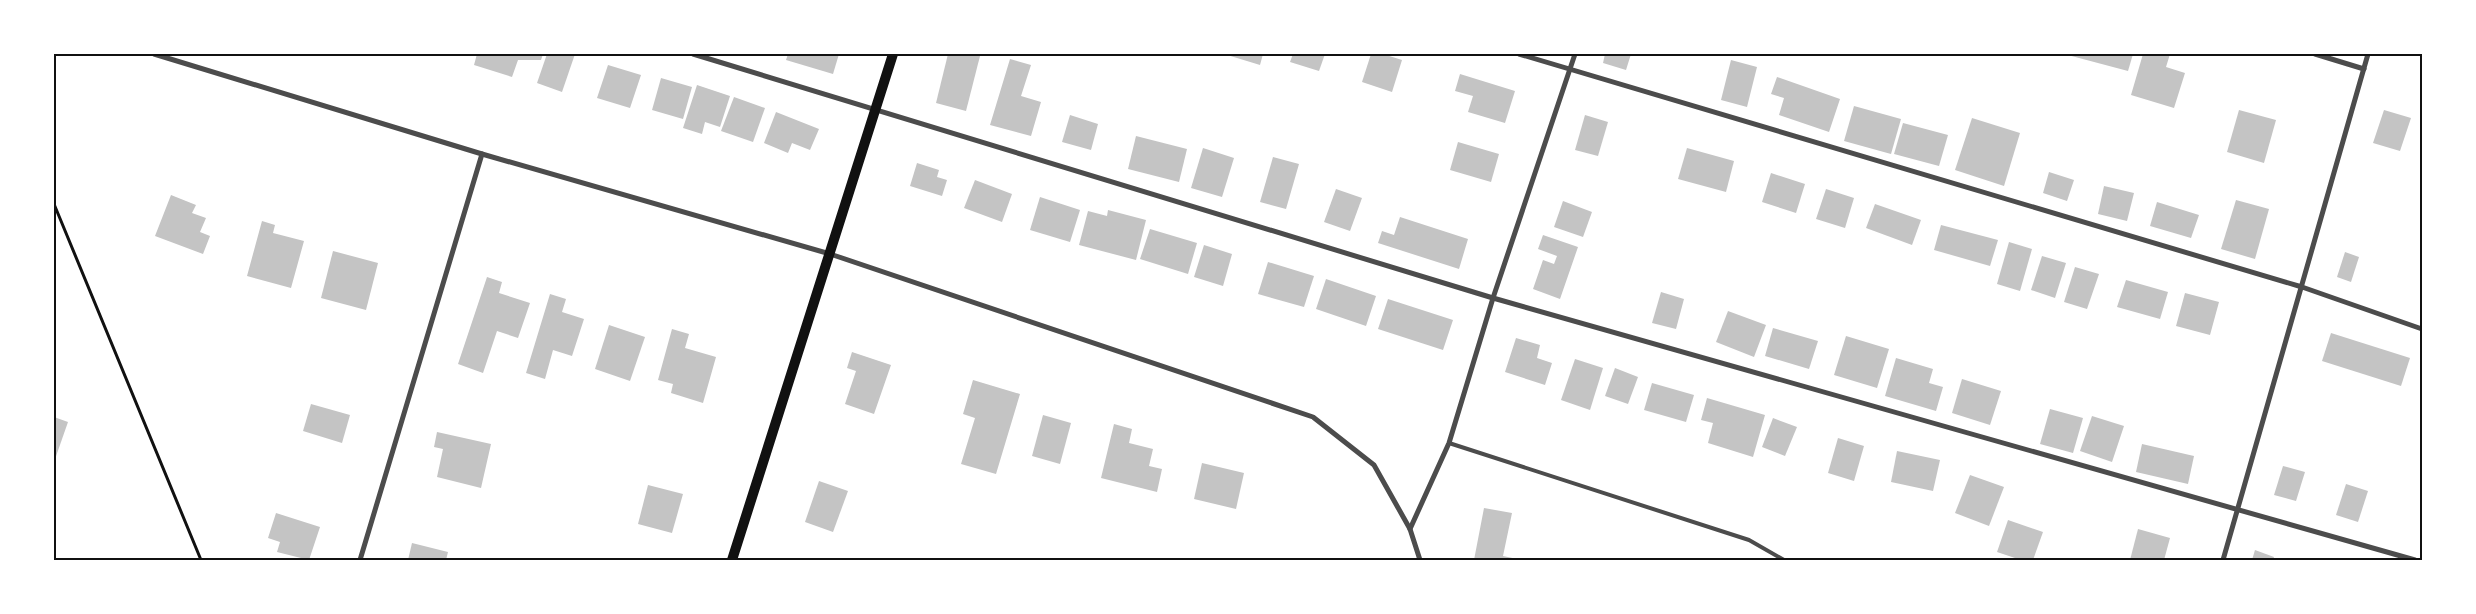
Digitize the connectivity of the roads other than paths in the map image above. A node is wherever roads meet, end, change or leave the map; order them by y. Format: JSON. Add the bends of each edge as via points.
{"nodes":[{"id":1,"x":154,"y":54,"type":"edge"},
{"id":2,"x":693,"y":54,"type":"edge"},
{"id":3,"x":894,"y":54,"type":"edge"},
{"id":4,"x":1519,"y":54,"type":"edge"},
{"id":5,"x":1575,"y":54,"type":"edge"},
{"id":6,"x":2315,"y":54,"type":"edge"},
{"id":7,"x":2368,"y":54,"type":"edge"},
{"id":8,"x":1570,"y":69,"type":"junction"},
{"id":9,"x":2364,"y":69,"type":"junction"},
{"id":10,"x":875,"y":109,"type":"junction"},
{"id":11,"x":482,"y":154,"type":"junction"},
{"id":12,"x":830,"y":254,"type":"junction"},
{"id":13,"x":2302,"y":287,"type":"junction"},
{"id":14,"x":1493,"y":298,"type":"junction"},
{"id":15,"x":2422,"y":329,"type":"edge"},
{"id":16,"x":1449,"y":444,"type":"junction"},
{"id":17,"x":2239,"y":509,"type":"junction"},
{"id":18,"x":1410,"y":529,"type":"junction"},
{"id":19,"x":360,"y":560,"type":"edge"},
{"id":20,"x":732,"y":560,"type":"edge"},
{"id":21,"x":1420,"y":560,"type":"edge"},
{"id":22,"x":1784,"y":560,"type":"edge"},
{"id":23,"x":2223,"y":560,"type":"edge"},
{"id":24,"x":2415,"y":560,"type":"edge"}],
"edges":[{"from":1,"to":11,"type":"street"},
{"from":2,"to":10,"type":"street"},
{"from":3,"to":10,"type":"main road"},
{"from":4,"to":8,"type":"street"},
{"from":5,"to":8,"type":"street"},
{"from":6,"to":9,"type":"street"},
{"from":7,"to":9,"type":"street"},
{"from":8,"to":13,"type":"street"},
{"from":8,"to":14,"type":"street"},
{"from":9,"to":13,"type":"street"},
{"from":10,"to":12,"type":"main road"},
{"from":10,"to":14,"type":"street"},
{"from":11,"to":12,"type":"street"},
{"from":11,"to":19,"type":"street"},
{"from":12,"to":18,"type":"street","via":[[1313,417],[1374,465]]},
{"from":12,"to":20,"type":"main road"},
{"from":13,"to":15,"type":"street"},
{"from":13,"to":17,"type":"street"},
{"from":14,"to":16,"type":"street"},
{"from":14,"to":17,"type":"street"},
{"from":16,"to":18,"type":"street"},
{"from":16,"to":22,"type":"lane","via":[[1749,540]]},
{"from":17,"to":23,"type":"street"},
{"from":17,"to":24,"type":"street"},
{"from":18,"to":21,"type":"street"}]}
